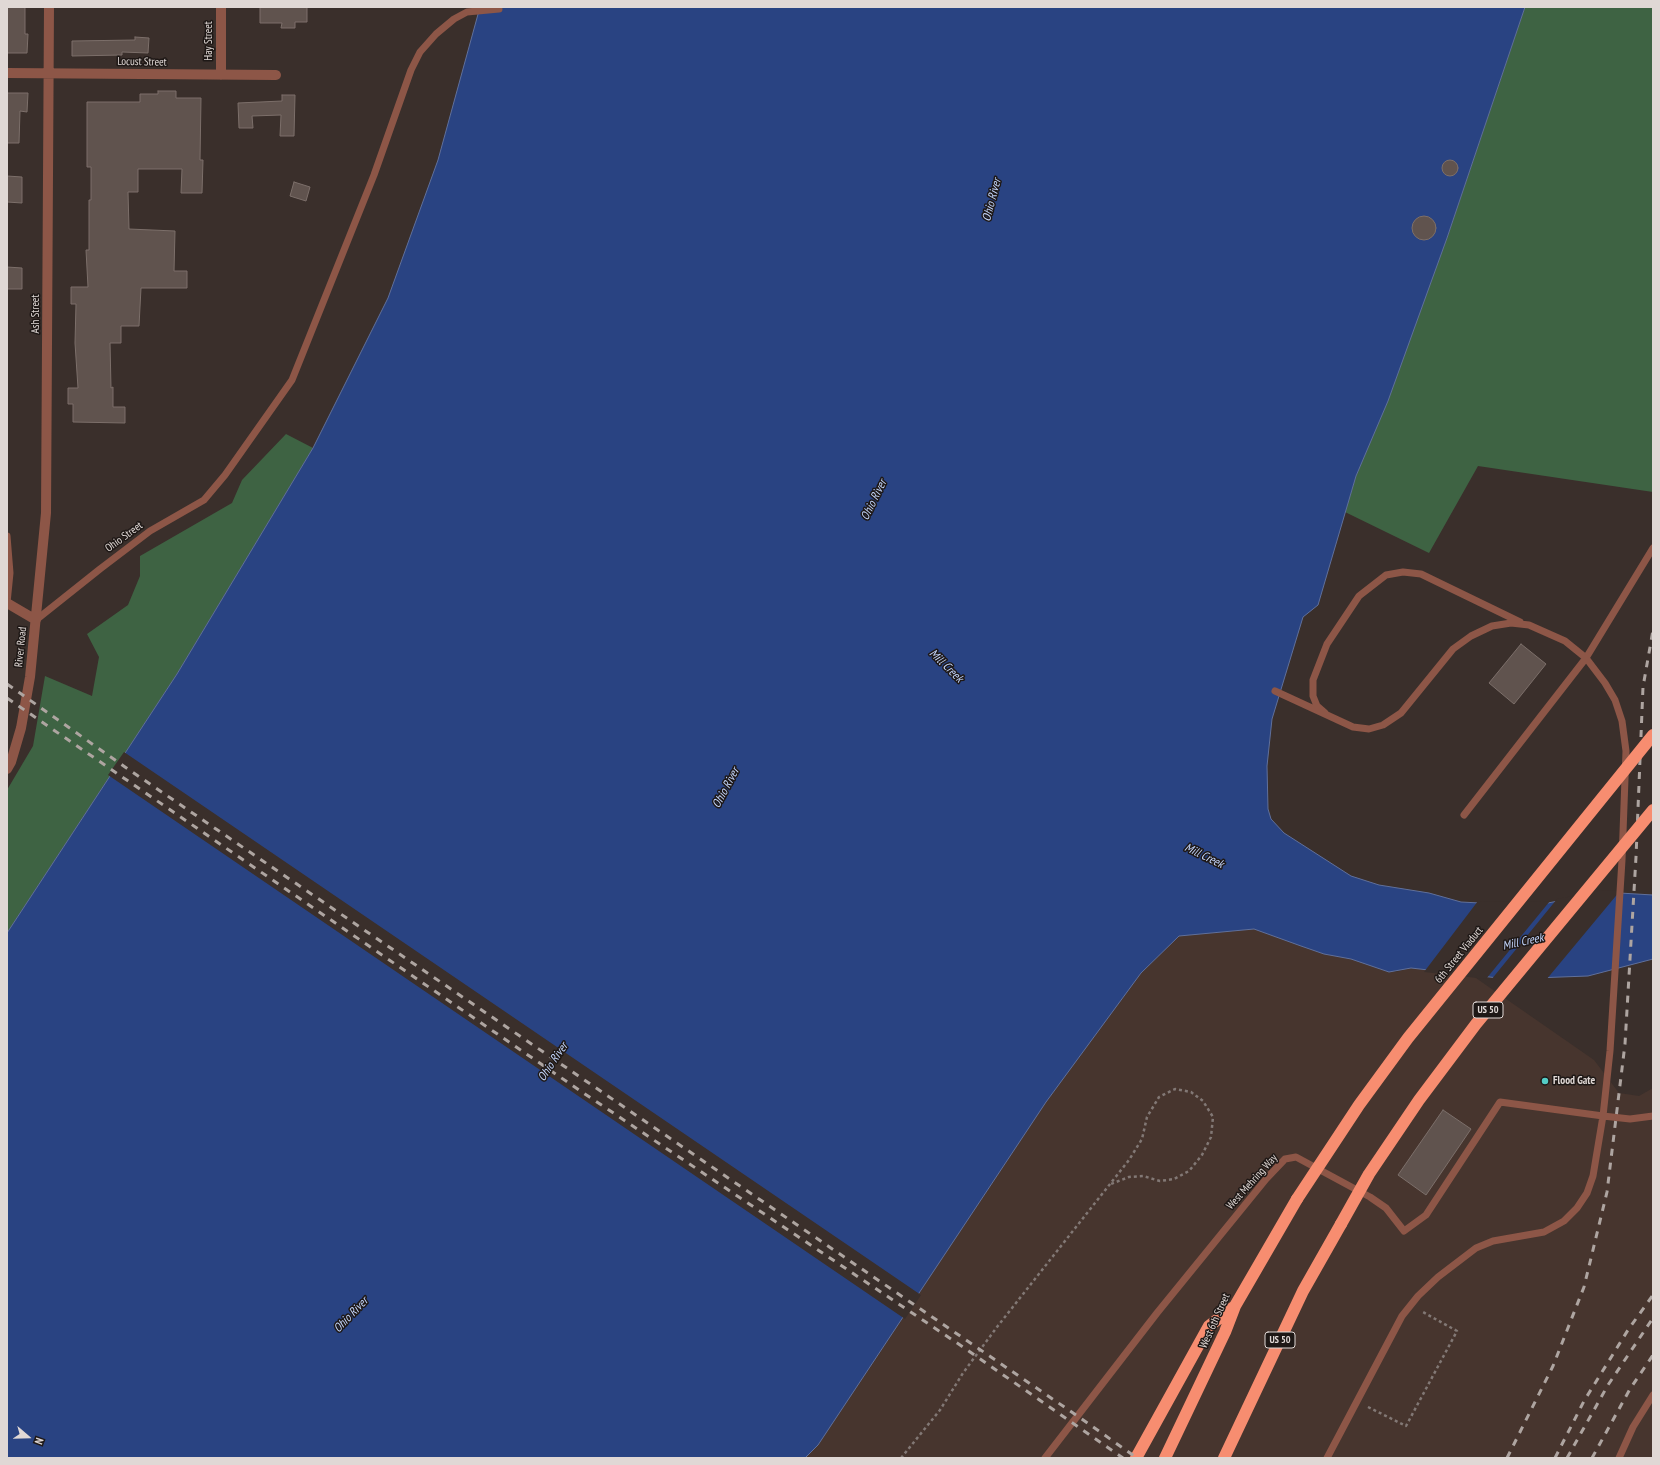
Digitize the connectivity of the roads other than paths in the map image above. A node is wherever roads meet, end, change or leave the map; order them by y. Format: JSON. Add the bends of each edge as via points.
{"nodes":[{"id":1,"x":49,"y":7,"type":"edge"},
{"id":2,"x":221,"y":7,"type":"edge"},
{"id":3,"x":499,"y":9,"type":"dead end"},
{"id":4,"x":49,"y":72,"type":"junction"},
{"id":5,"x":7,"y":73,"type":"edge"},
{"id":6,"x":221,"y":75,"type":"junction"},
{"id":7,"x":276,"y":75,"type":"dead end"},
{"id":8,"x":7,"y":536,"type":"edge"},
{"id":9,"x":1653,"y":548,"type":"edge"},
{"id":10,"x":7,"y":603,"type":"edge"},
{"id":11,"x":36,"y":620,"type":"junction"},
{"id":12,"x":1527,"y":625,"type":"junction"},
{"id":13,"x":1586,"y":658,"type":"junction"},
{"id":14,"x":1274,"y":692,"type":"dead end"},
{"id":15,"x":1333,"y":719,"type":"junction"},
{"id":16,"x":1653,"y":735,"type":"edge"},
{"id":17,"x":7,"y":769,"type":"edge"},
{"id":18,"x":1653,"y":810,"type":"edge"},
{"id":19,"x":1464,"y":815,"type":"dead end"},
{"id":20,"x":1603,"y":1116,"type":"junction"},
{"id":21,"x":1653,"y":1116,"type":"edge"},
{"id":22,"x":1297,"y":1199,"type":"joint"},
{"id":23,"x":1235,"y":1306,"type":"junction"},
{"id":24,"x":1653,"y":1395,"type":"edge"},
{"id":25,"x":1045,"y":1458,"type":"edge"},
{"id":26,"x":1136,"y":1458,"type":"edge"},
{"id":27,"x":1165,"y":1458,"type":"edge"},
{"id":28,"x":1224,"y":1458,"type":"edge"},
{"id":29,"x":1327,"y":1458,"type":"edge"},
{"id":30,"x":1619,"y":1458,"type":"edge"}],
"edges":[{"from":1,"to":4,"type":"street","name":"Ash Street"},
{"from":2,"to":6,"type":"street","name":"Hay Street"},
{"from":3,"to":11,"type":"lane","name":"Ohio Street","via":[[467,12],[454,19],[420,52],[292,380],[226,474],[204,500],[150,531]]},
{"from":4,"to":5,"type":"street","name":"Locust Street"},
{"from":4,"to":6,"type":"street","name":"Locust Street"},
{"from":4,"to":11,"type":"street","name":"Ash Street","via":[[46,513]]},
{"from":6,"to":7,"type":"street","name":"Locust Street"},
{"from":8,"to":10,"type":"lane","via":[[10,573]]},
{"from":9,"to":13,"type":"lane"},
{"from":10,"to":11,"type":"street"},
{"from":11,"to":17,"type":"street","name":"River Road","via":[[30,677],[20,728]]},
{"from":12,"to":13,"type":"lane","via":[[1564,641]]},
{"from":12,"to":15,"type":"lane","via":[[1511,623],[1492,626],[1470,636],[1453,648],[1401,713],[1383,725],[1369,729],[1353,728]]},
{"from":12,"to":15,"type":"lane","via":[[1422,574],[1403,572],[1386,575],[1359,596],[1327,644],[1313,680],[1313,696],[1317,706]]},
{"from":13,"to":19,"type":"lane"},
{"from":13,"to":20,"type":"lane","via":[[1615,700],[1622,722],[1626,751],[1610,1051]]},
{"from":14,"to":15,"type":"lane"},
{"from":16,"to":22,"type":"highway","name":"6th Street Viaduct","bridge":true,"via":[[1408,1038],[1359,1105]]},
{"from":18,"to":28,"type":"highway","number":"US 50","bridge":true,"via":[[1476,1024],[1418,1100],[1369,1174],[1303,1291]]},
{"from":20,"to":21,"type":"lane","via":[[1630,1119]]},
{"from":20,"to":25,"type":"lane","name":"West Mehring Way","via":[[1500,1102],[1426,1215],[1404,1231],[1386,1208],[1370,1197],[1296,1157],[1285,1160],[1266,1179],[1157,1312]]},
{"from":20,"to":29,"type":"lane","via":[[1593,1176],[1587,1193],[1577,1208],[1564,1221],[1544,1232],[1493,1241],[1476,1248],[1438,1277],[1402,1316]]},
{"from":22,"to":23,"type":"highway","name":"West 6th Street"},
{"from":23,"to":26,"type":"highway","via":[[1209,1326]]},
{"from":23,"to":27,"type":"highway","name":"West 6th Street"},
{"from":24,"to":30,"type":"lane","via":[[1633,1427]]}]}
